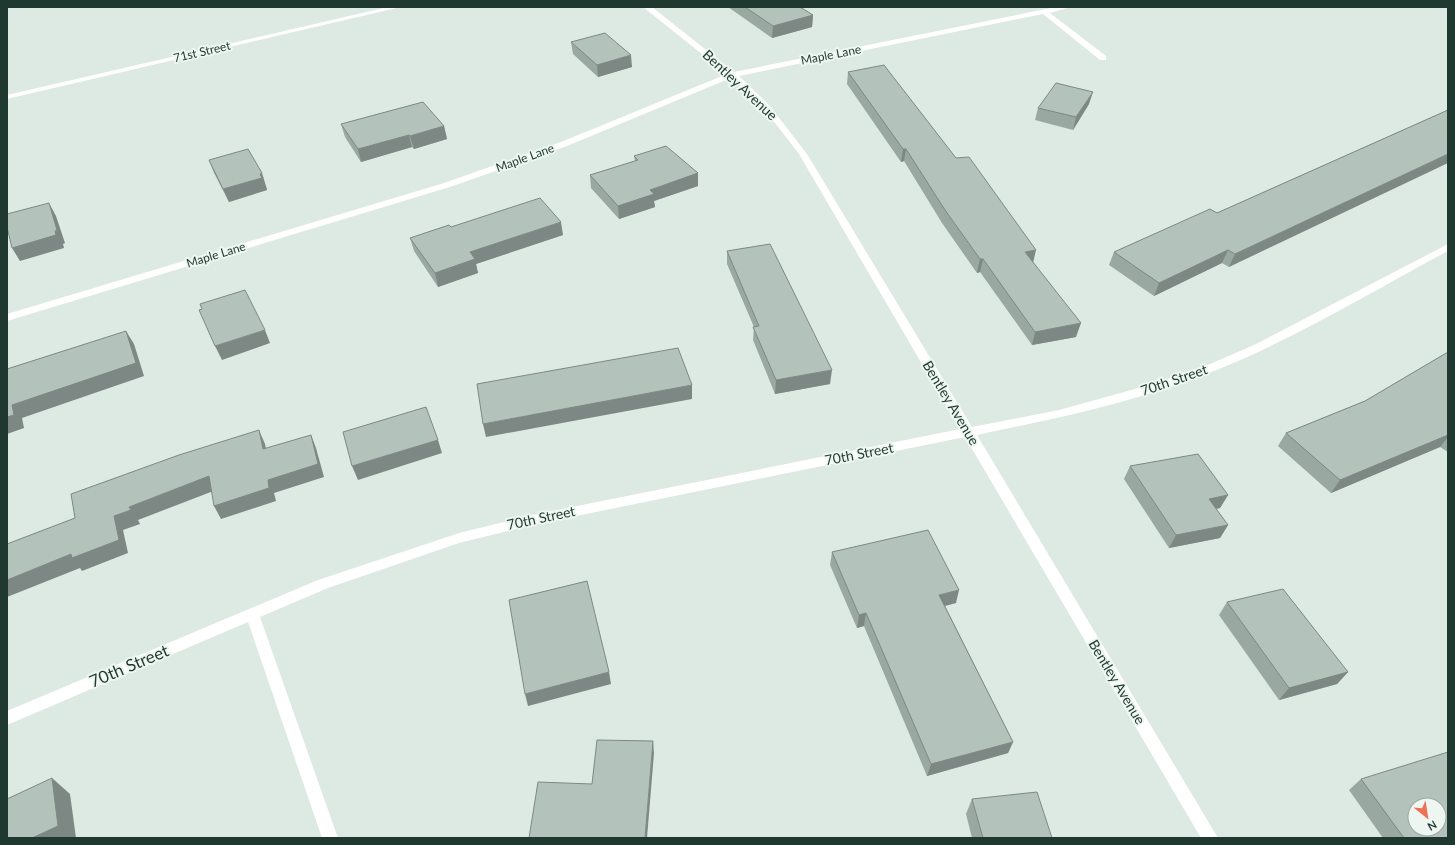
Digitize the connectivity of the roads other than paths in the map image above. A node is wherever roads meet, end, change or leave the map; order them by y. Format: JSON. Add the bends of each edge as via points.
{"nodes":[{"id":1,"x":397,"y":7,"type":"edge"},
{"id":2,"x":647,"y":7,"type":"edge"},
{"id":3,"x":1067,"y":7,"type":"edge"},
{"id":4,"x":1045,"y":12,"type":"junction"},
{"id":5,"x":1103,"y":58,"type":"dead end"},
{"id":6,"x":731,"y":75,"type":"junction"},
{"id":7,"x":7,"y":97,"type":"edge"},
{"id":8,"x":1448,"y":247,"type":"edge"},
{"id":9,"x":7,"y":318,"type":"edge"},
{"id":10,"x":968,"y":432,"type":"junction"},
{"id":11,"x":252,"y":614,"type":"junction"},
{"id":12,"x":7,"y":718,"type":"edge"},
{"id":13,"x":330,"y":838,"type":"edge"},
{"id":14,"x":1210,"y":838,"type":"edge"}],
"edges":[{"from":1,"to":7,"type":"street","name":"71st Street"},
{"from":2,"to":6,"type":"street","name":"Bentley Avenue"},
{"from":3,"to":4,"type":"street","name":"Maple Lane"},
{"from":4,"to":5,"type":"street"},
{"from":4,"to":6,"type":"street","name":"Maple Lane"},
{"from":6,"to":9,"type":"street","name":"Maple Lane","via":[[564,144],[462,180]]},
{"from":6,"to":10,"type":"street","name":"Bentley Avenue","via":[[770,111],[803,154]]},
{"from":8,"to":10,"type":"street","name":"70th Street","via":[[1258,348],[1214,367],[1101,404]]},
{"from":10,"to":11,"type":"street","name":"70th Street","via":[[532,520],[459,538],[323,584]]},
{"from":10,"to":14,"type":"street","name":"Bentley Avenue"},
{"from":11,"to":12,"type":"street","name":"70th Street"},
{"from":11,"to":13,"type":"street"}]}
